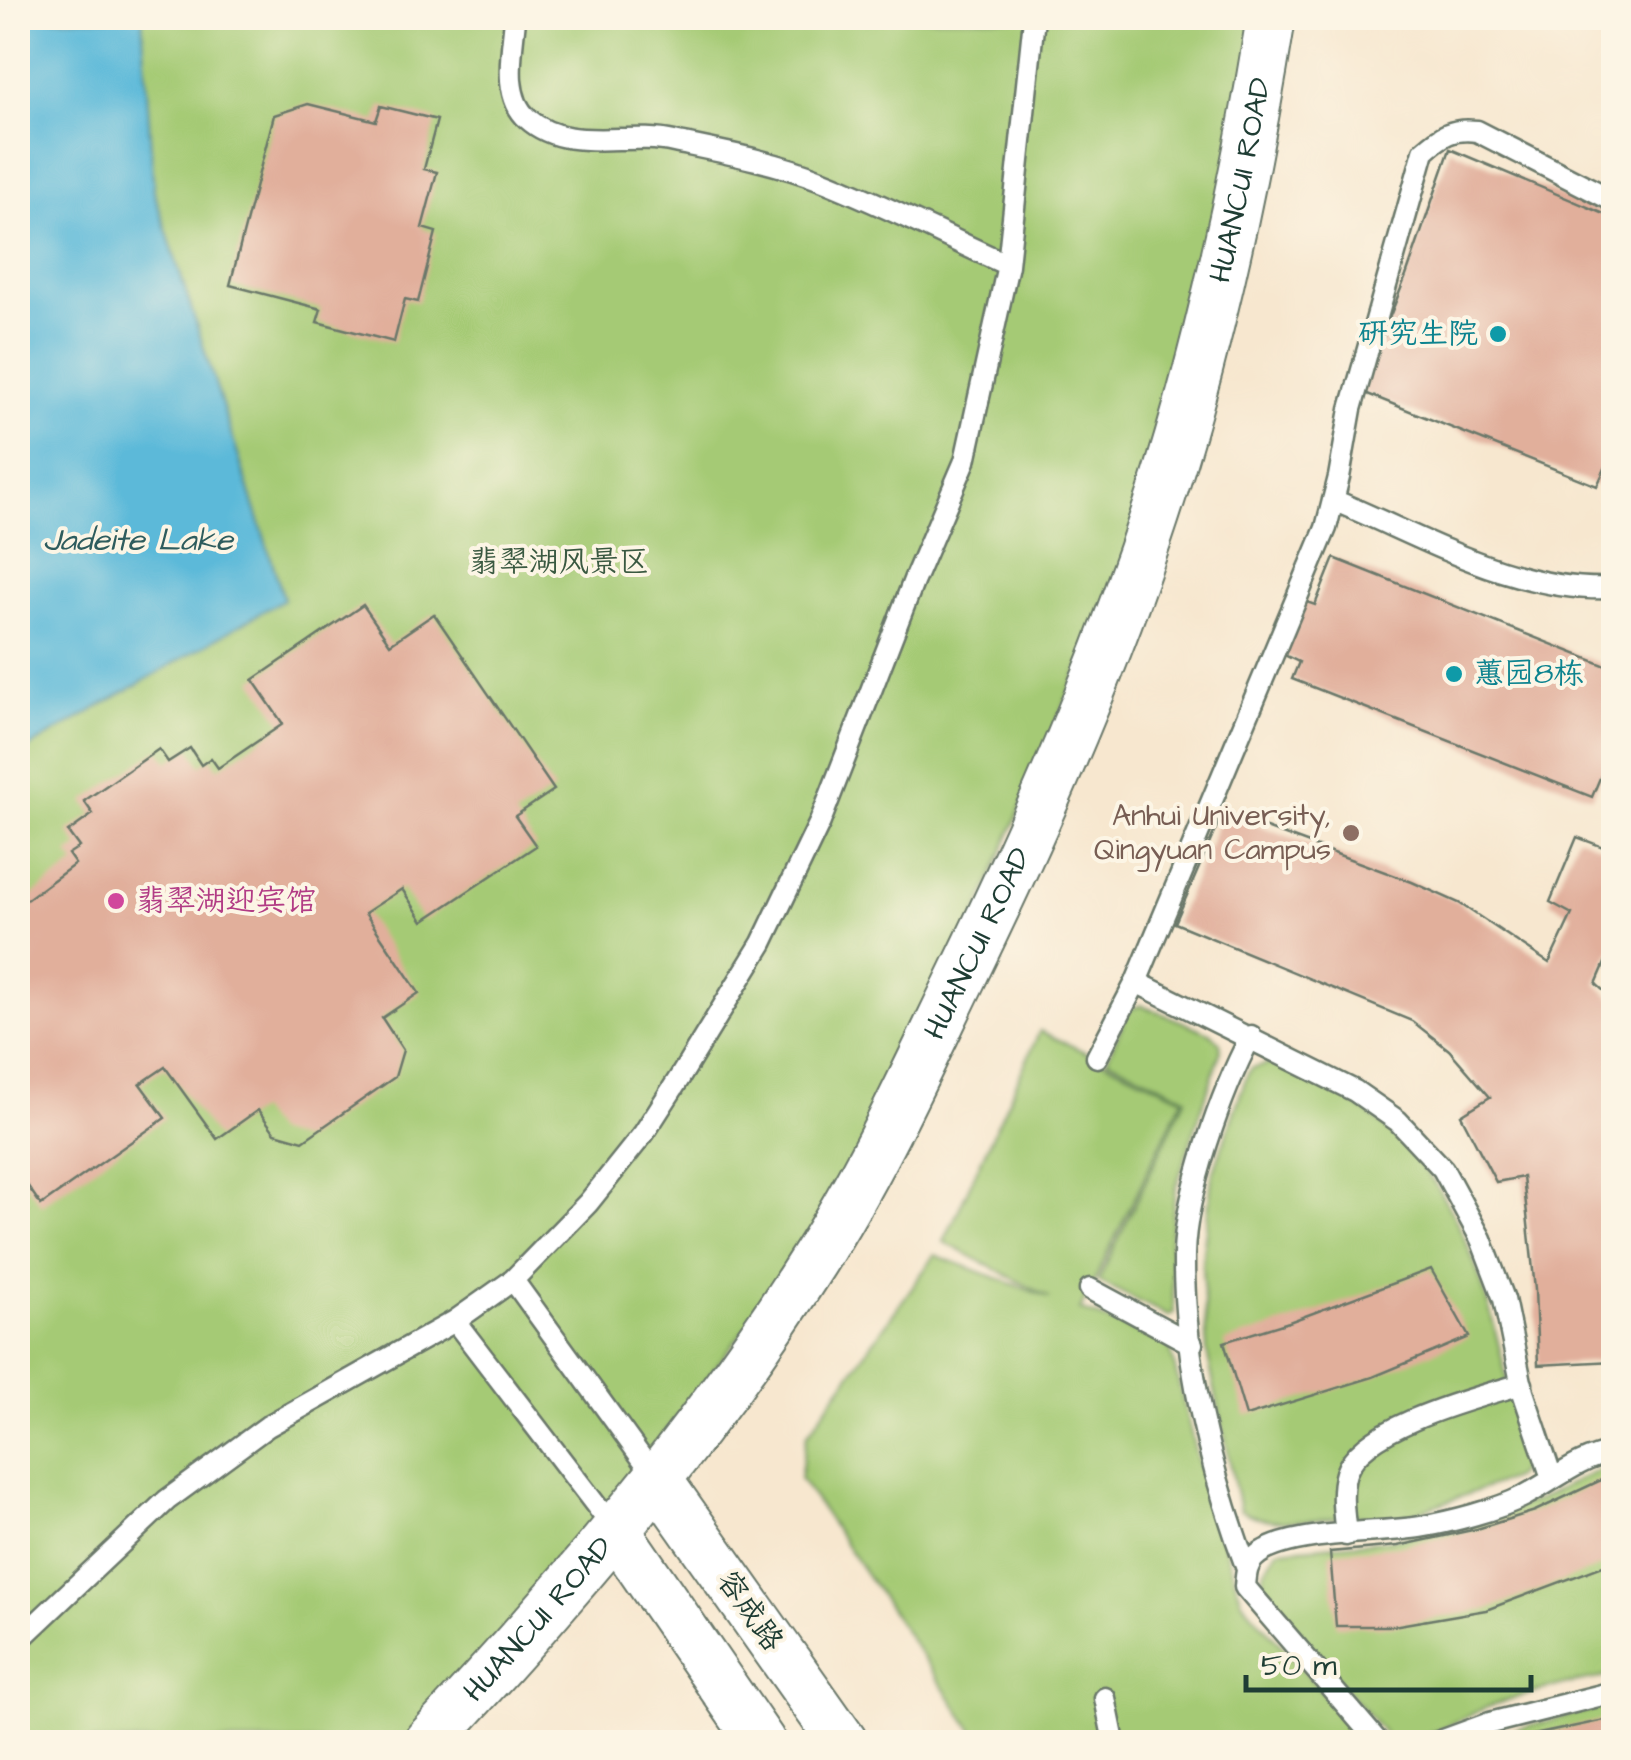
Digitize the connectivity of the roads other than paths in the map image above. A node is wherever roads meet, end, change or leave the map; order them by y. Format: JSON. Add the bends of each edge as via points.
{"nodes":[{"id":1,"x":515,"y":18,"type":"edge"},
{"id":2,"x":1034,"y":18,"type":"edge"},
{"id":3,"x":1272,"y":18,"type":"edge"},
{"id":4,"x":1614,"y":202,"type":"edge"},
{"id":5,"x":1008,"y":265,"type":"junction"},
{"id":6,"x":1334,"y":500,"type":"junction"},
{"id":7,"x":1614,"y":588,"type":"edge"},
{"id":8,"x":1136,"y":982,"type":"junction"},
{"id":9,"x":1251,"y":1036,"type":"junction"},
{"id":10,"x":1097,"y":1057,"type":"dead end"},
{"id":11,"x":513,"y":1280,"type":"junction"},
{"id":12,"x":1090,"y":1288,"type":"dead end"},
{"id":13,"x":455,"y":1322,"type":"junction"},
{"id":14,"x":1192,"y":1344,"type":"junction"},
{"id":15,"x":1522,"y":1384,"type":"junction"},
{"id":16,"x":1614,"y":1452,"type":"edge"},
{"id":17,"x":1552,"y":1478,"type":"junction"},
{"id":18,"x":657,"y":1479,"type":"junction"},
{"id":19,"x":616,"y":1532,"type":"junction"},
{"id":20,"x":1346,"y":1536,"type":"junction"},
{"id":21,"x":1246,"y":1569,"type":"junction"},
{"id":22,"x":18,"y":1642,"type":"edge"},
{"id":23,"x":1614,"y":1692,"type":"edge"},
{"id":24,"x":1105,"y":1698,"type":"dead end"},
{"id":25,"x":428,"y":1742,"type":"edge"},
{"id":26,"x":761,"y":1742,"type":"edge"},
{"id":27,"x":842,"y":1742,"type":"edge"},
{"id":28,"x":1114,"y":1742,"type":"edge"},
{"id":29,"x":1378,"y":1742,"type":"edge"},
{"id":30,"x":1438,"y":1742,"type":"edge"}],
"edges":[{"from":1,"to":5,"type":"lane","via":[[514,98],[520,112],[546,131],[572,139],[651,137],[819,179]]},
{"from":2,"to":5,"type":"lane"},
{"from":3,"to":18,"type":"street","name":"HUANCUI ROAD","via":[[1253,133],[1186,413],[1145,545],[1069,746],[872,1162],[742,1367]]},
{"from":4,"to":6,"type":"lane","via":[[1477,131],[1459,128],[1424,150],[1350,409]]},
{"from":5,"to":11,"type":"lane","via":[[966,462],[820,822],[762,943],[644,1133]]},
{"from":6,"to":7,"type":"lane","via":[[1520,578],[1582,590]]},
{"from":6,"to":8,"type":"lane"},
{"from":8,"to":9,"type":"lane"},
{"from":8,"to":10,"type":"lane"},
{"from":9,"to":14,"type":"lane","via":[[1230,1074],[1190,1204],[1184,1253]]},
{"from":9,"to":15,"type":"lane","via":[[1356,1091],[1444,1170],[1504,1299]]},
{"from":11,"to":13,"type":"lane"},
{"from":11,"to":18,"type":"lane"},
{"from":12,"to":14,"type":"lane"},
{"from":13,"to":19,"type":"lane"},
{"from":13,"to":22,"type":"lane","via":[[268,1426],[166,1500]]},
{"from":14,"to":21,"type":"lane","via":[[1211,1462]]},
{"from":15,"to":17,"type":"lane"},
{"from":15,"to":20,"type":"lane","via":[[1420,1418],[1368,1444],[1344,1476]]},
{"from":16,"to":17,"type":"lane"},
{"from":17,"to":20,"type":"lane","via":[[1520,1498],[1456,1519]]},
{"from":18,"to":19,"type":"street","name":"HUANCUI ROAD"},
{"from":18,"to":27,"type":"street","name":"容成路"},
{"from":19,"to":25,"type":"street","name":"HUANCUI ROAD"},
{"from":19,"to":26,"type":"street"},
{"from":20,"to":21,"type":"lane","via":[[1289,1540]]},
{"from":21,"to":29,"type":"lane","via":[[1245,1587]]},
{"from":23,"to":30,"type":"lane"},
{"from":24,"to":28,"type":"lane"}]}
